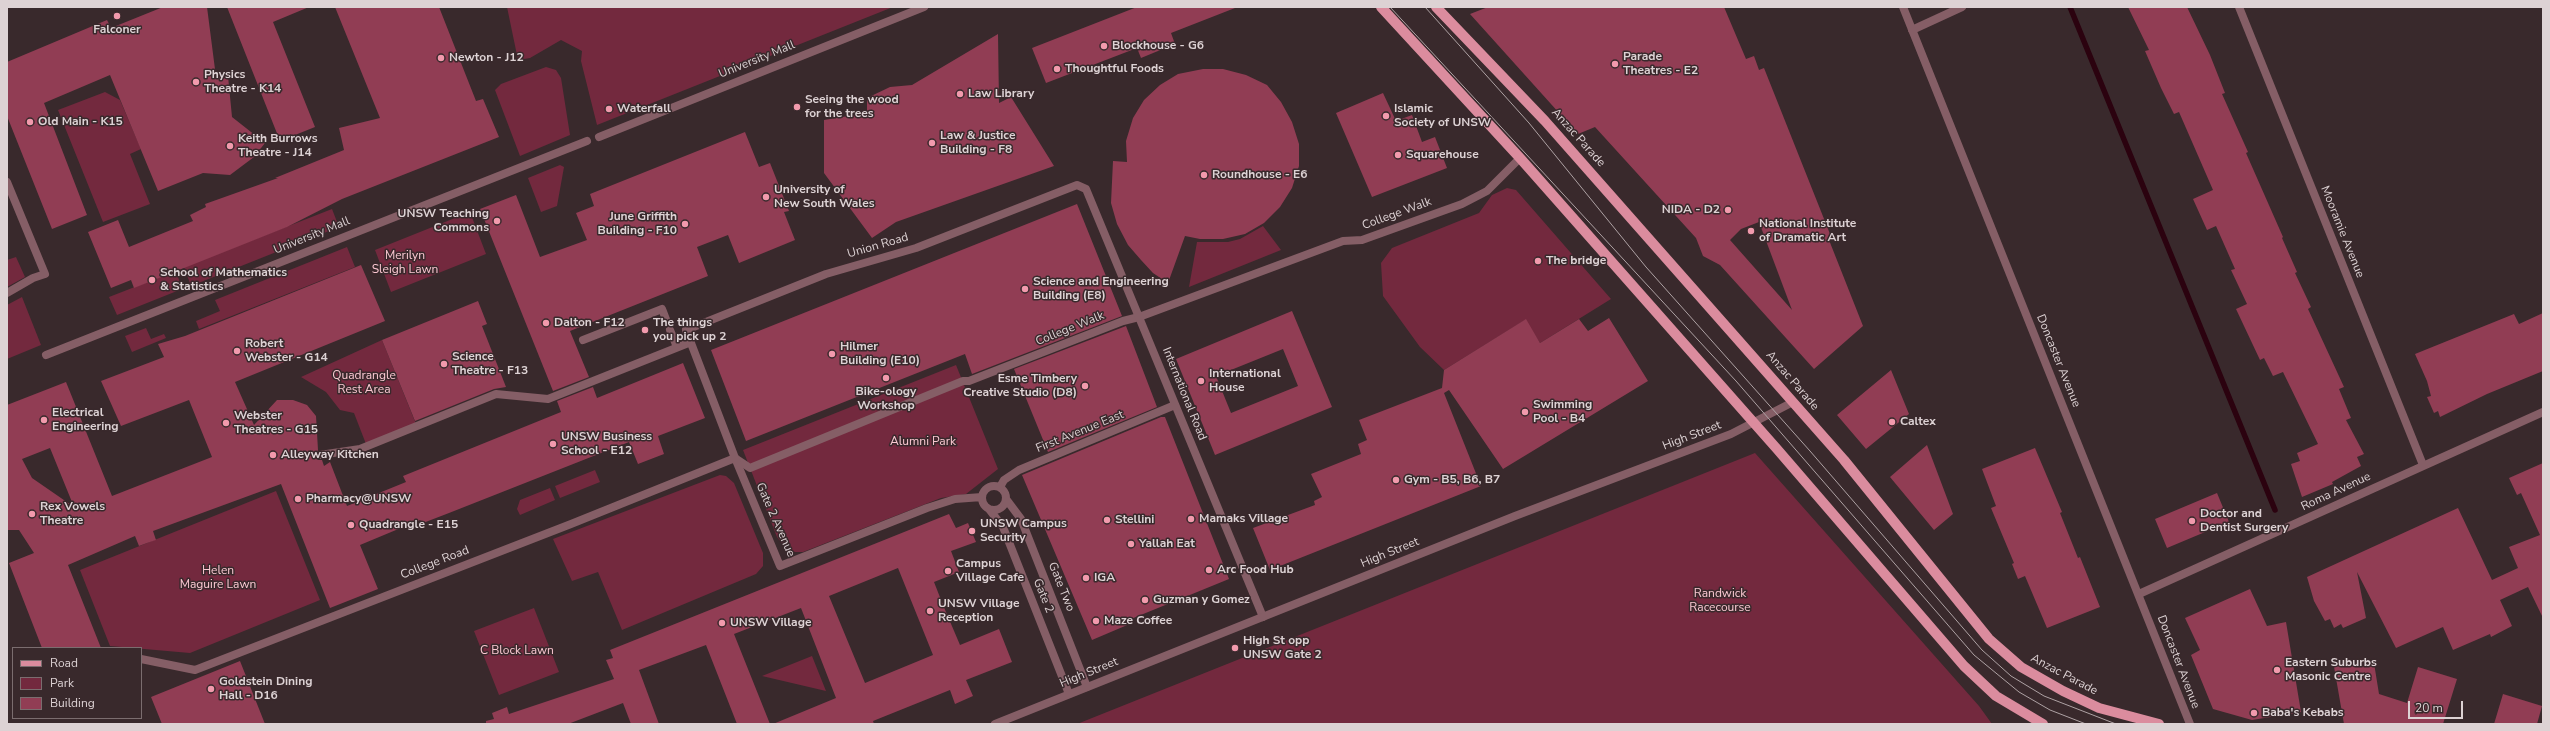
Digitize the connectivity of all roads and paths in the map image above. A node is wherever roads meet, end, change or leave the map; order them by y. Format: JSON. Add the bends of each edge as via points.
{"nodes":[{"id":1,"x":924,"y":7,"type":"edge"},
{"id":2,"x":1381,"y":7,"type":"edge"},
{"id":3,"x":1436,"y":7,"type":"edge"},
{"id":4,"x":1903,"y":7,"type":"edge"},
{"id":5,"x":1962,"y":7,"type":"edge"},
{"id":6,"x":2239,"y":7,"type":"edge"},
{"id":7,"x":1912,"y":30,"type":"junction"},
{"id":8,"x":599,"y":137,"type":"dead end"},
{"id":9,"x":587,"y":141,"type":"dead end"},
{"id":10,"x":1520,"y":158,"type":"junction"},
{"id":11,"x":7,"y":182,"type":"edge"},
{"id":12,"x":1077,"y":185,"type":"joint"},
{"id":13,"x":7,"y":294,"type":"edge"},
{"id":14,"x":1139,"y":317,"type":"junction"},
{"id":15,"x":686,"y":330,"type":"joint"},
{"id":16,"x":583,"y":340,"type":"dead end"},
{"id":17,"x":691,"y":342,"type":"junction"},
{"id":18,"x":678,"y":348,"type":"junction"},
{"id":19,"x":46,"y":355,"type":"dead end"},
{"id":20,"x":1793,"y":402,"type":"junction"},
{"id":21,"x":1176,"y":405,"type":"junction"},
{"id":22,"x":2543,"y":412,"type":"edge"},
{"id":23,"x":1753,"y":422,"type":"junction"},
{"id":24,"x":320,"y":455,"type":"dead end"},
{"id":25,"x":735,"y":458,"type":"junction"},
{"id":26,"x":2423,"y":465,"type":"junction"},
{"id":27,"x":1000,"y":487,"type":"junction"},
{"id":28,"x":982,"y":497,"type":"junction"},
{"id":29,"x":1006,"y":499,"type":"junction"},
{"id":30,"x":989,"y":509,"type":"junction"},
{"id":31,"x":2139,"y":594,"type":"junction"},
{"id":32,"x":1263,"y":617,"type":"junction"},
{"id":33,"x":142,"y":659,"type":"edge"},
{"id":34,"x":1087,"y":687,"type":"junction"},
{"id":35,"x":1069,"y":694,"type":"junction"},
{"id":36,"x":995,"y":724,"type":"edge"},
{"id":37,"x":2043,"y":724,"type":"edge"},
{"id":38,"x":2159,"y":724,"type":"edge"},
{"id":39,"x":2190,"y":724,"type":"edge"}],
"edges":[{"from":1,"to":8,"type":"street","name":"University Mall"},
{"from":2,"to":10,"type":"main road"},
{"from":3,"to":20,"type":"main road","name":"Anzac Parade","via":[[1545,121]]},
{"from":4,"to":7,"type":"street","name":"Doncaster Avenue"},
{"from":5,"to":7,"type":"street"},
{"from":6,"to":26,"type":"street","name":"Mooramie Avenue"},
{"from":7,"to":31,"type":"street","name":"Doncaster Avenue"},
{"from":9,"to":19,"type":"street","name":"University Mall"},
{"from":10,"to":14,"type":"street","name":"College Walk","via":[[1487,191],[1462,204],[1362,240],[1343,241]]},
{"from":10,"to":23,"type":"main road"},
{"from":11,"to":13,"type":"street","via":[[45,274],[33,278]]},
{"from":12,"to":14,"type":"street","name":"International Road","via":[[1086,189]]},
{"from":12,"to":15,"type":"street","name":"Union Road","via":[[916,248],[826,274]]},
{"from":14,"to":21,"type":"street","name":"International Road"},
{"from":14,"to":25,"type":"street","name":"College Walk","via":[[1123,320],[969,381],[963,381],[750,468]]},
{"from":15,"to":17,"type":"street","name":"Gate 2 Avenue"},
{"from":16,"to":18,"type":"street","via":[[662,309]]},
{"from":17,"to":18,"type":"street"},
{"from":17,"to":25,"type":"street","name":"Gate 2 Avenue"},
{"from":18,"to":24,"type":"street","via":[[548,399],[496,394],[360,449]]},
{"from":20,"to":23,"type":"street","name":"High Street"},
{"from":20,"to":38,"type":"main road","name":"Anzac Parade","via":[[1844,460],[1976,626],[2008,656],[2041,679],[2079,699],[2106,710]]},
{"from":21,"to":27,"type":"street","name":"First Avenue East","via":[[1019,470],[1004,480]]},
{"from":21,"to":32,"type":"street","name":"International Road"},
{"from":22,"to":26,"type":"street","name":"Roma Avenue"},
{"from":23,"to":32,"type":"street","name":"High Street","via":[[1731,434],[1515,516]]},
{"from":23,"to":37,"type":"main road","via":[[1964,666],[1996,696]]},
{"from":25,"to":28,"type":"street","name":"Gate 2 Avenue","via":[[780,566],[928,508],[955,499]]},
{"from":25,"to":33,"type":"street","name":"College Road","via":[[195,670]]},
{"from":26,"to":31,"type":"street","name":"Roma Avenue"},
{"from":27,"to":28,"type":"street","via":[[988,488]]},
{"from":27,"to":29,"type":"street","name":"Gate Two"},
{"from":28,"to":30,"type":"street"},
{"from":29,"to":30,"type":"street","via":[[1000,508]]},
{"from":29,"to":34,"type":"street","name":"Gate Two","via":[[1021,519]]},
{"from":30,"to":35,"type":"street","name":"Gate 2","via":[[1003,528]]},
{"from":31,"to":39,"type":"street","name":"Doncaster Avenue"},
{"from":32,"to":34,"type":"street","name":"High Street"},
{"from":34,"to":35,"type":"street","name":"High Street"},
{"from":35,"to":36,"type":"street","name":"High Street"}]}
